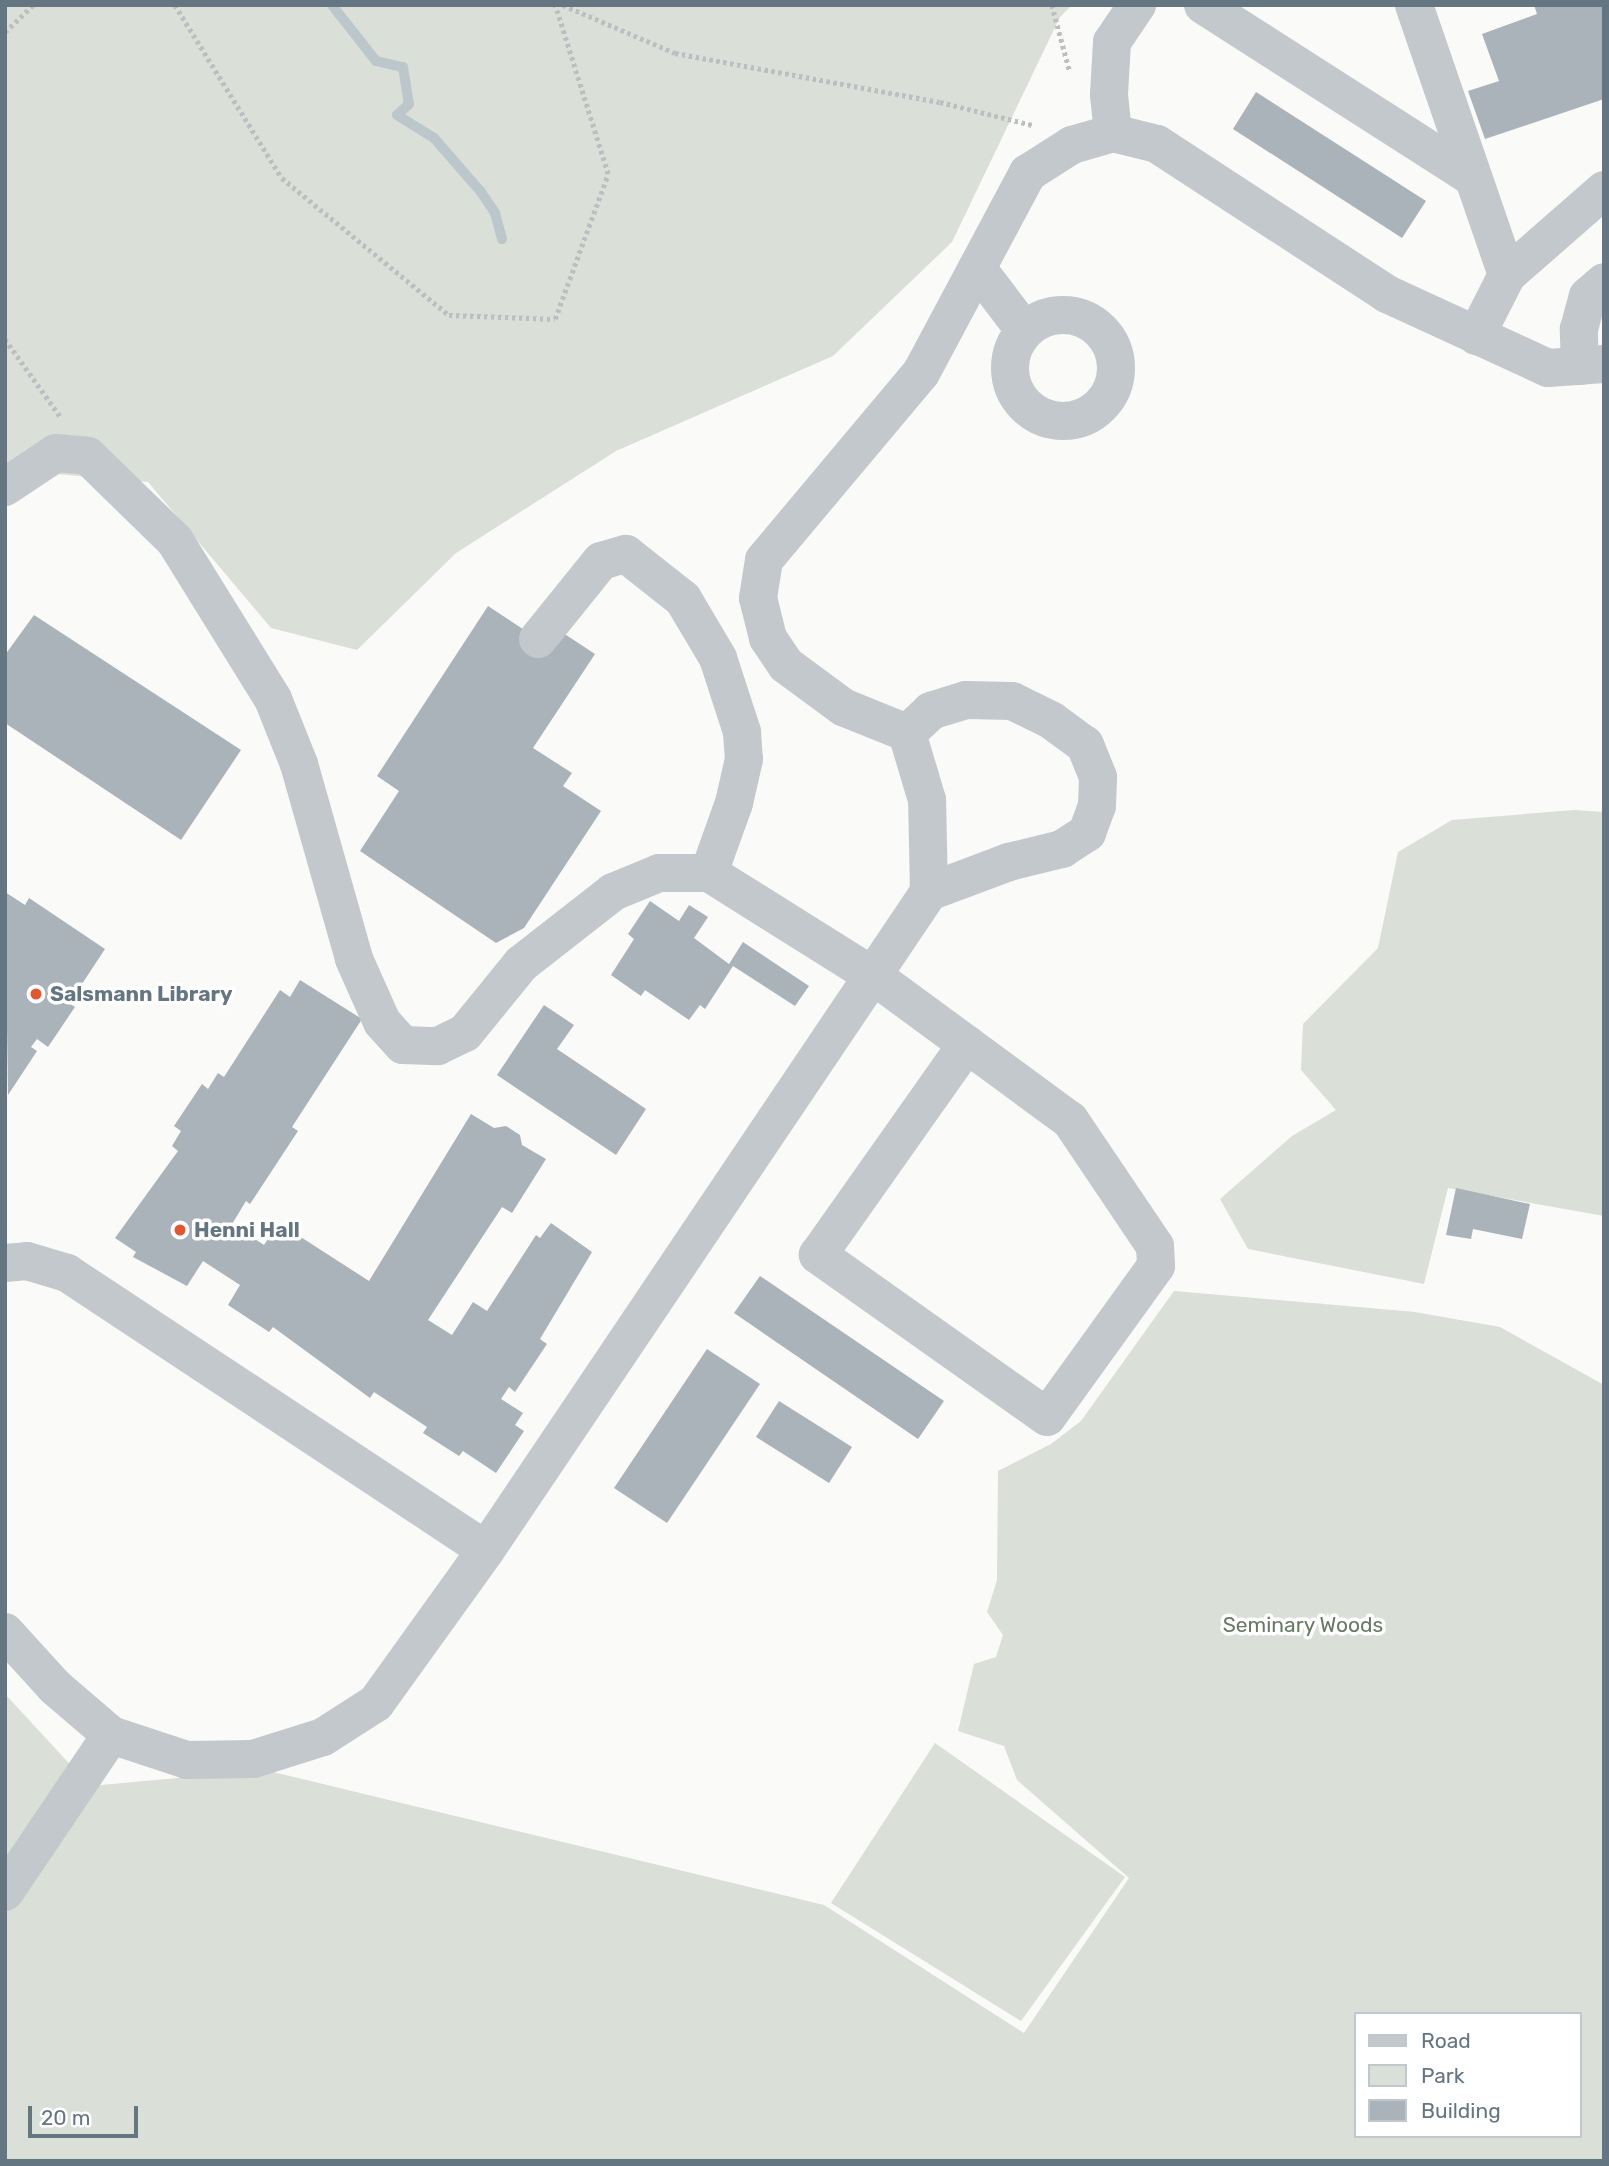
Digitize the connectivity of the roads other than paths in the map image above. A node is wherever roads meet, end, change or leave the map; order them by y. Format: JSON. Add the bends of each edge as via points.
{"nodes":[{"id":1,"x":1137,"y":5,"type":"edge"},
{"id":2,"x":1203,"y":5,"type":"edge"},
{"id":3,"x":1414,"y":5,"type":"edge"},
{"id":4,"x":1101,"y":136,"type":"junction"},
{"id":5,"x":1474,"y":178,"type":"junction"},
{"id":6,"x":1604,"y":190,"type":"edge"},
{"id":7,"x":977,"y":268,"type":"junction"},
{"id":8,"x":1507,"y":275,"type":"junction"},
{"id":9,"x":1604,"y":282,"type":"edge"},
{"id":10,"x":1024,"y":330,"type":"dead end"},
{"id":11,"x":1476,"y":336,"type":"junction"},
{"id":12,"x":1592,"y":365,"type":"edge"},
{"id":13,"x":5,"y":487,"type":"edge"},
{"id":14,"x":538,"y":639,"type":"dead end"},
{"id":15,"x":907,"y":733,"type":"junction"},
{"id":16,"x":709,"y":873,"type":"junction"},
{"id":17,"x":929,"y":892,"type":"junction"},
{"id":18,"x":876,"y":976,"type":"junction"},
{"id":19,"x":967,"y":1044,"type":"junction"},
{"id":20,"x":5,"y":1263,"type":"edge"},
{"id":21,"x":486,"y":1550,"type":"junction"},
{"id":22,"x":5,"y":1632,"type":"edge"},
{"id":23,"x":111,"y":1735,"type":"junction"},
{"id":24,"x":5,"y":1892,"type":"edge"}],
"edges":[{"from":1,"to":4,"type":"lane","via":[[1112,42]]},
{"from":2,"to":5,"type":"lane"},
{"from":3,"to":5,"type":"lane"},
{"from":4,"to":7,"type":"lane","via":[[1072,145],[1028,173]]},
{"from":4,"to":11,"type":"lane","via":[[1157,144],[1387,294]]},
{"from":5,"to":8,"type":"lane"},
{"from":6,"to":8,"type":"lane"},
{"from":7,"to":10,"type":"lane"},
{"from":7,"to":15,"type":"lane","via":[[921,373],[764,559],[758,598],[768,638],[786,665],[843,708]]},
{"from":8,"to":11,"type":"lane"},
{"from":9,"to":12,"type":"lane","via":[[1588,296],[1582,318]]},
{"from":11,"to":12,"type":"lane","via":[[1548,368]]},
{"from":13,"to":16,"type":"lane","via":[[56,453],[88,456],[175,541],[273,698],[299,764],[354,959],[382,1022],[403,1045],[438,1046],[465,1033],[521,964],[613,892],[659,873]]},
{"from":14,"to":16,"type":"lane","via":[[601,561],[626,554],[683,599],[718,658],[742,732],[744,759],[734,803]]},
{"from":15,"to":17,"type":"lane","via":[[927,800]]},
{"from":15,"to":17,"type":"lane","via":[[931,711],[965,699],[1012,701],[1051,720],[1085,745],[1098,777],[1097,806],[1087,833],[1062,849],[1009,862]]},
{"from":16,"to":18,"type":"lane"},
{"from":17,"to":18,"type":"lane"},
{"from":18,"to":19,"type":"lane"},
{"from":18,"to":21,"type":"lane"},
{"from":19,"to":19,"type":"lane","via":[[1070,1120],[1155,1246],[1156,1266],[1047,1417],[818,1255]]},
{"from":20,"to":21,"type":"lane","via":[[27,1261],[67,1273]]},
{"from":21,"to":23,"type":"lane","via":[[376,1703],[323,1737],[253,1759],[187,1760]]},
{"from":22,"to":23,"type":"lane","via":[[55,1687]]},
{"from":23,"to":24,"type":"lane"}]}
